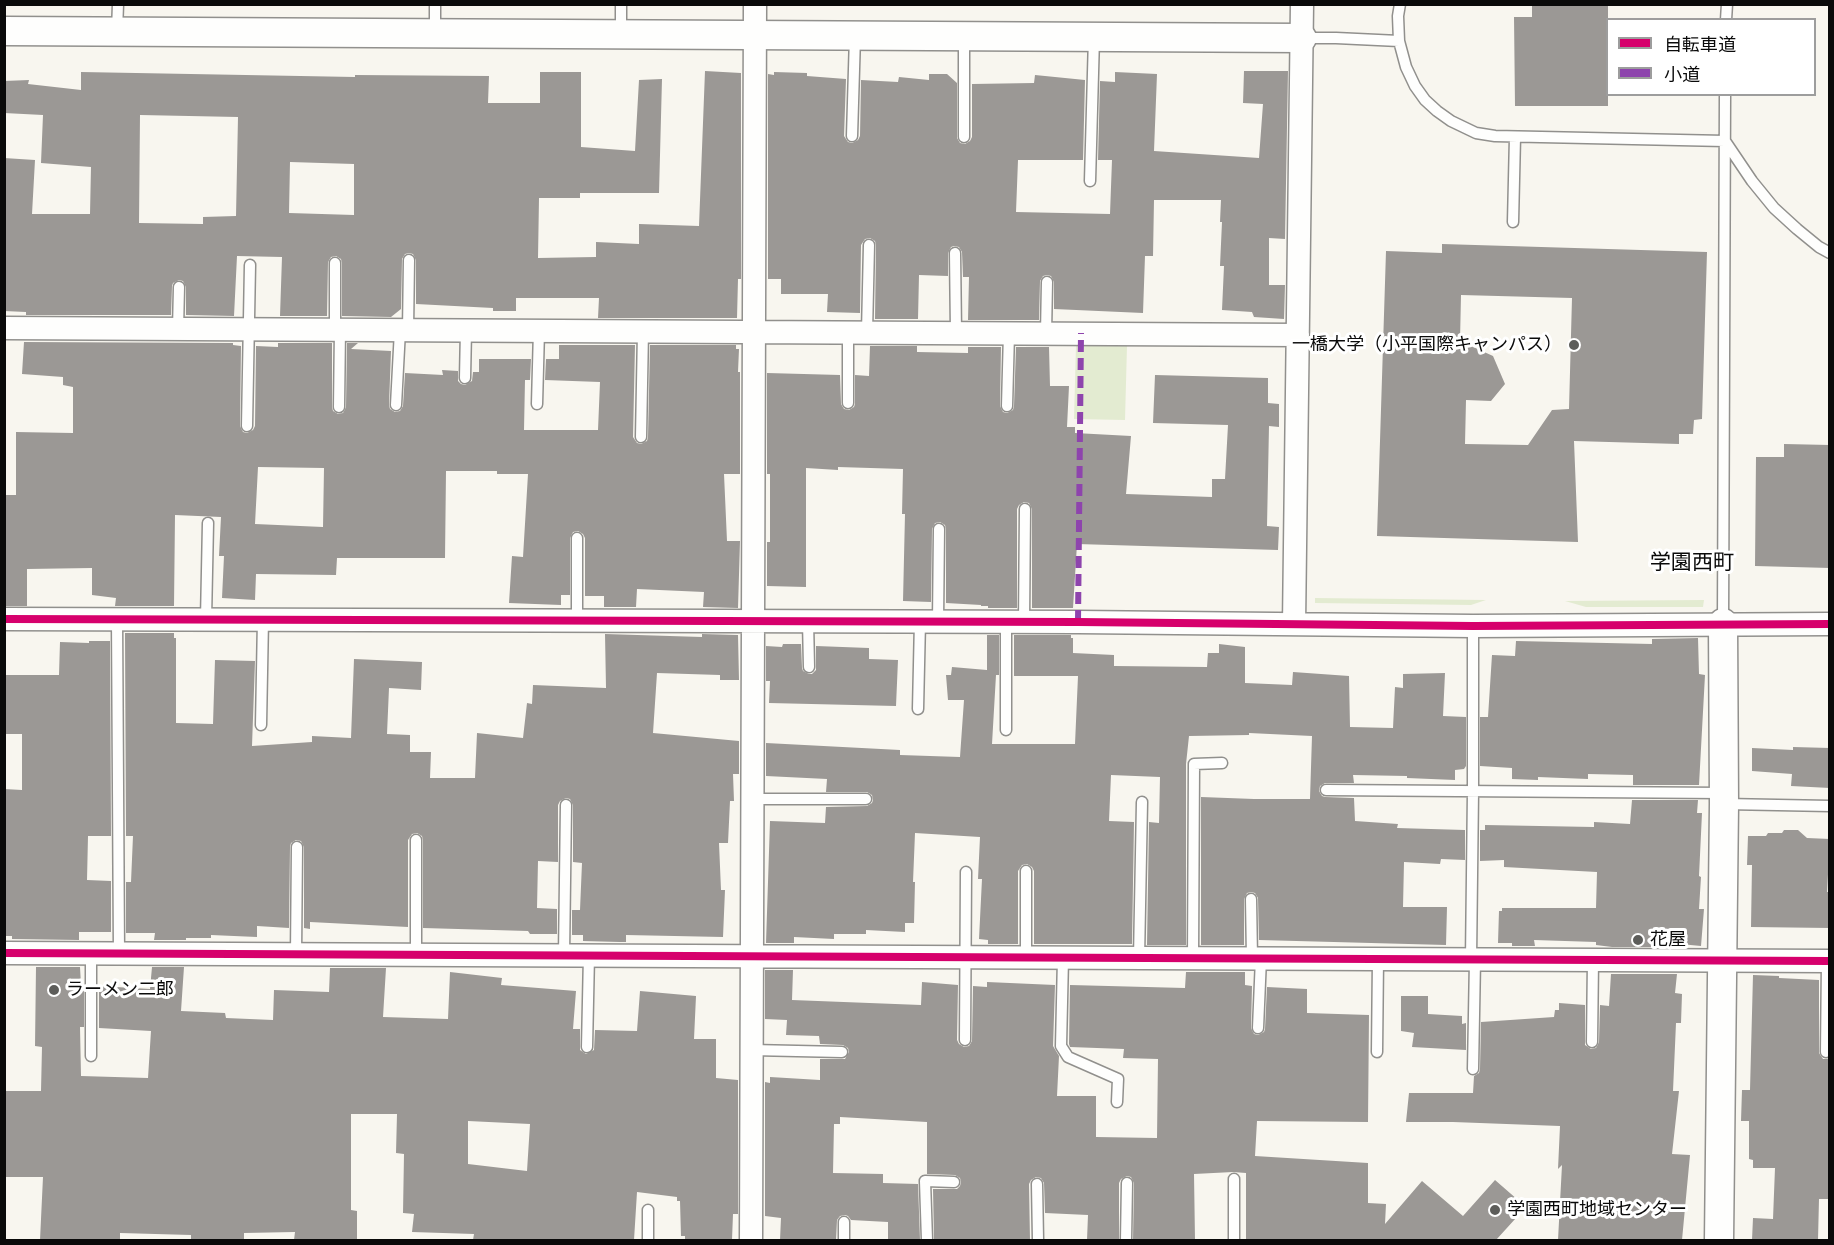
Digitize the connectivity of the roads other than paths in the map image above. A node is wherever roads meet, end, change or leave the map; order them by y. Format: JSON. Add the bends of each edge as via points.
{"nodes":[{"id":1,"x":435,"y":4,"type":"edge"},
{"id":2,"x":621,"y":4,"type":"edge"},
{"id":3,"x":755,"y":4,"type":"edge"},
{"id":4,"x":1302,"y":4,"type":"edge"},
{"id":5,"x":1400,"y":4,"type":"edge"},
{"id":6,"x":118,"y":18,"type":"edge"},
{"id":7,"x":4,"y":31,"type":"edge"},
{"id":8,"x":435,"y":33,"type":"junction"},
{"id":9,"x":621,"y":35,"type":"junction"},
{"id":10,"x":754,"y":36,"type":"junction"},
{"id":11,"x":855,"y":36,"type":"junction"},
{"id":12,"x":964,"y":36,"type":"junction"},
{"id":13,"x":1094,"y":37,"type":"junction"},
{"id":14,"x":1302,"y":38,"type":"junction"},
{"id":15,"x":1399,"y":41,"type":"junction"},
{"id":16,"x":1725,"y":96,"type":"edge"},
{"id":17,"x":852,"y":136,"type":"dead end"},
{"id":18,"x":964,"y":137,"type":"dead end"},
{"id":19,"x":1515,"y":137,"type":"junction"},
{"id":20,"x":1725,"y":141,"type":"junction"},
{"id":21,"x":1090,"y":181,"type":"dead end"},
{"id":22,"x":1514,"y":222,"type":"dead end"},
{"id":23,"x":869,"y":245,"type":"dead end"},
{"id":24,"x":955,"y":253,"type":"dead end"},
{"id":25,"x":1830,"y":253,"type":"edge"},
{"id":26,"x":409,"y":260,"type":"dead end"},
{"id":27,"x":335,"y":263,"type":"dead end"},
{"id":28,"x":250,"y":265,"type":"dead end"},
{"id":29,"x":1047,"y":282,"type":"dead end"},
{"id":30,"x":179,"y":287,"type":"dead end"},
{"id":31,"x":4,"y":328,"type":"edge"},
{"id":32,"x":178,"y":329,"type":"junction"},
{"id":33,"x":248,"y":329,"type":"junction"},
{"id":34,"x":338,"y":329,"type":"junction"},
{"id":35,"x":404,"y":330,"type":"junction"},
{"id":36,"x":466,"y":330,"type":"junction"},
{"id":37,"x":539,"y":330,"type":"junction"},
{"id":38,"x":643,"y":331,"type":"junction"},
{"id":39,"x":754,"y":332,"type":"junction"},
{"id":40,"x":858,"y":332,"type":"junction"},
{"id":41,"x":956,"y":332,"type":"junction"},
{"id":42,"x":1009,"y":333,"type":"junction"},
{"id":43,"x":1046,"y":333,"type":"junction"},
{"id":44,"x":1298,"y":334,"type":"junction"},
{"id":45,"x":465,"y":378,"type":"dead end"},
{"id":46,"x":537,"y":404,"type":"dead end"},
{"id":47,"x":848,"y":404,"type":"dead end"},
{"id":48,"x":396,"y":405,"type":"dead end"},
{"id":49,"x":1007,"y":406,"type":"dead end"},
{"id":50,"x":339,"y":407,"type":"dead end"},
{"id":51,"x":247,"y":426,"type":"dead end"},
{"id":52,"x":640,"y":437,"type":"dead end"},
{"id":53,"x":1025,"y":508,"type":"dead end"},
{"id":54,"x":208,"y":523,"type":"dead end"},
{"id":55,"x":939,"y":529,"type":"dead end"},
{"id":56,"x":577,"y":538,"type":"dead end"},
{"id":57,"x":4,"y":619,"type":"edge"},
{"id":58,"x":117,"y":619,"type":"junction"},
{"id":59,"x":206,"y":619,"type":"junction"},
{"id":60,"x":263,"y":619,"type":"junction"},
{"id":61,"x":577,"y":620,"type":"junction"},
{"id":62,"x":754,"y":621,"type":"junction"},
{"id":63,"x":808,"y":621,"type":"junction"},
{"id":64,"x":929,"y":621,"type":"junction"},
{"id":65,"x":1015,"y":622,"type":"junction"},
{"id":66,"x":1723,"y":623,"type":"junction"},
{"id":67,"x":1294,"y":624,"type":"junction"},
{"id":68,"x":1830,"y":624,"type":"edge"},
{"id":69,"x":1473,"y":626,"type":"junction"},
{"id":70,"x":809,"y":667,"type":"dead end"},
{"id":71,"x":918,"y":709,"type":"dead end"},
{"id":72,"x":261,"y":725,"type":"dead end"},
{"id":73,"x":1006,"y":730,"type":"dead end"},
{"id":74,"x":1222,"y":763,"type":"dead end"},
{"id":75,"x":1326,"y":790,"type":"dead end"},
{"id":76,"x":1473,"y":791,"type":"junction"},
{"id":77,"x":753,"y":799,"type":"junction"},
{"id":78,"x":866,"y":799,"type":"dead end"},
{"id":79,"x":1724,"y":799,"type":"junction"},
{"id":80,"x":1142,"y":802,"type":"dead end"},
{"id":81,"x":566,"y":805,"type":"dead end"},
{"id":82,"x":1830,"y":806,"type":"edge"},
{"id":83,"x":416,"y":840,"type":"dead end"},
{"id":84,"x":297,"y":847,"type":"dead end"},
{"id":85,"x":1026,"y":871,"type":"dead end"},
{"id":86,"x":966,"y":872,"type":"dead end"},
{"id":87,"x":1251,"y":898,"type":"dead end"},
{"id":88,"x":4,"y":953,"type":"edge"},
{"id":89,"x":91,"y":954,"type":"junction"},
{"id":90,"x":119,"y":954,"type":"junction"},
{"id":91,"x":296,"y":954,"type":"junction"},
{"id":92,"x":416,"y":955,"type":"junction"},
{"id":93,"x":589,"y":955,"type":"junction"},
{"id":94,"x":564,"y":956,"type":"junction"},
{"id":95,"x":753,"y":956,"type":"junction"},
{"id":96,"x":965,"y":957,"type":"junction"},
{"id":97,"x":1026,"y":957,"type":"junction"},
{"id":98,"x":1064,"y":958,"type":"junction"},
{"id":99,"x":1139,"y":958,"type":"junction"},
{"id":100,"x":1193,"y":958,"type":"junction"},
{"id":101,"x":1256,"y":958,"type":"junction"},
{"id":102,"x":1378,"y":959,"type":"junction"},
{"id":103,"x":1473,"y":959,"type":"junction"},
{"id":104,"x":1593,"y":960,"type":"junction"},
{"id":105,"x":1722,"y":961,"type":"junction"},
{"id":106,"x":1828,"y":961,"type":"edge"},
{"id":107,"x":1258,"y":1028,"type":"dead end"},
{"id":108,"x":965,"y":1040,"type":"dead end"},
{"id":109,"x":1592,"y":1042,"type":"dead end"},
{"id":110,"x":587,"y":1047,"type":"dead end"},
{"id":111,"x":752,"y":1050,"type":"junction"},
{"id":112,"x":842,"y":1052,"type":"dead end"},
{"id":113,"x":1377,"y":1052,"type":"dead end"},
{"id":114,"x":1826,"y":1052,"type":"dead end"},
{"id":115,"x":91,"y":1056,"type":"dead end"},
{"id":116,"x":1473,"y":1069,"type":"dead end"},
{"id":117,"x":1117,"y":1102,"type":"dead end"},
{"id":118,"x":1234,"y":1179,"type":"dead end"},
{"id":119,"x":954,"y":1182,"type":"dead end"},
{"id":120,"x":1127,"y":1183,"type":"dead end"},
{"id":121,"x":1037,"y":1184,"type":"dead end"},
{"id":122,"x":648,"y":1210,"type":"dead end"},
{"id":123,"x":844,"y":1222,"type":"dead end"},
{"id":124,"x":648,"y":1240,"type":"edge"},
{"id":125,"x":751,"y":1240,"type":"edge"},
{"id":126,"x":844,"y":1240,"type":"edge"},
{"id":127,"x":927,"y":1240,"type":"edge"},
{"id":128,"x":1038,"y":1240,"type":"edge"},
{"id":129,"x":1126,"y":1240,"type":"edge"},
{"id":130,"x":1234,"y":1240,"type":"edge"},
{"id":131,"x":1719,"y":1240,"type":"edge"}],
"edges":[{"from":1,"to":8,"type":"lane"},
{"from":2,"to":9,"type":"lane"},
{"from":3,"to":10,"type":"street"},
{"from":4,"to":14,"type":"street"},
{"from":5,"to":15,"type":"lane"},
{"from":6,"to":7,"type":"street"},
{"from":6,"to":8,"type":"street"},
{"from":8,"to":9,"type":"street"},
{"from":9,"to":10,"type":"street"},
{"from":10,"to":11,"type":"street"},
{"from":10,"to":39,"type":"street"},
{"from":11,"to":12,"type":"street"},
{"from":11,"to":17,"type":"lane"},
{"from":12,"to":13,"type":"street"},
{"from":12,"to":18,"type":"lane"},
{"from":13,"to":14,"type":"street"},
{"from":13,"to":21,"type":"lane"},
{"from":14,"to":15,"type":"lane"},
{"from":14,"to":44,"type":"street"},
{"from":15,"to":19,"type":"lane","via":[[1415,86],[1437,111],[1476,133]]},
{"from":16,"to":20,"type":"lane"},
{"from":19,"to":20,"type":"lane"},
{"from":19,"to":22,"type":"lane"},
{"from":20,"to":25,"type":"lane","via":[[1774,208]]},
{"from":20,"to":66,"type":"lane"},
{"from":23,"to":40,"type":"lane"},
{"from":24,"to":41,"type":"lane"},
{"from":26,"to":35,"type":"lane"},
{"from":27,"to":34,"type":"lane"},
{"from":28,"to":33,"type":"lane"},
{"from":29,"to":43,"type":"lane"},
{"from":30,"to":32,"type":"lane"},
{"from":31,"to":32,"type":"street"},
{"from":32,"to":33,"type":"street"},
{"from":33,"to":34,"type":"street"},
{"from":33,"to":51,"type":"lane"},
{"from":34,"to":35,"type":"street"},
{"from":34,"to":50,"type":"lane"},
{"from":35,"to":36,"type":"street"},
{"from":35,"to":48,"type":"lane"},
{"from":36,"to":37,"type":"street"},
{"from":36,"to":45,"type":"lane"},
{"from":37,"to":38,"type":"street"},
{"from":37,"to":46,"type":"lane"},
{"from":38,"to":39,"type":"street"},
{"from":38,"to":52,"type":"lane"},
{"from":39,"to":40,"type":"street"},
{"from":39,"to":62,"type":"street"},
{"from":40,"to":41,"type":"street"},
{"from":40,"to":47,"type":"lane"},
{"from":41,"to":42,"type":"street"},
{"from":42,"to":43,"type":"street"},
{"from":42,"to":49,"type":"lane"},
{"from":43,"to":44,"type":"street"},
{"from":44,"to":67,"type":"street"},
{"from":53,"to":65,"type":"lane"},
{"from":54,"to":59,"type":"lane"},
{"from":55,"to":64,"type":"lane"},
{"from":56,"to":61,"type":"lane"},
{"from":57,"to":58,"type":"street"},
{"from":58,"to":59,"type":"street"},
{"from":58,"to":90,"type":"lane"},
{"from":59,"to":60,"type":"street"},
{"from":60,"to":61,"type":"street"},
{"from":60,"to":72,"type":"lane"},
{"from":61,"to":62,"type":"street"},
{"from":62,"to":63,"type":"street"},
{"from":62,"to":77,"type":"street"},
{"from":63,"to":64,"type":"street"},
{"from":63,"to":70,"type":"lane"},
{"from":64,"to":65,"type":"street"},
{"from":64,"to":71,"type":"lane"},
{"from":65,"to":67,"type":"street"},
{"from":65,"to":73,"type":"lane"},
{"from":66,"to":68,"type":"street"},
{"from":66,"to":69,"type":"street"},
{"from":66,"to":79,"type":"street"},
{"from":67,"to":69,"type":"street"},
{"from":69,"to":76,"type":"lane"},
{"from":74,"to":100,"type":"lane","via":[[1194,764]]},
{"from":75,"to":76,"type":"lane"},
{"from":76,"to":79,"type":"lane"},
{"from":76,"to":103,"type":"lane"},
{"from":77,"to":78,"type":"lane"},
{"from":77,"to":95,"type":"street"},
{"from":79,"to":82,"type":"lane"},
{"from":79,"to":105,"type":"street"},
{"from":80,"to":99,"type":"lane"},
{"from":81,"to":94,"type":"lane"},
{"from":83,"to":92,"type":"lane"},
{"from":84,"to":91,"type":"lane"},
{"from":85,"to":97,"type":"lane"},
{"from":86,"to":96,"type":"lane"},
{"from":87,"to":101,"type":"lane"},
{"from":88,"to":89,"type":"street"},
{"from":89,"to":90,"type":"street"},
{"from":89,"to":115,"type":"lane"},
{"from":90,"to":91,"type":"street"},
{"from":91,"to":92,"type":"street"},
{"from":92,"to":94,"type":"street"},
{"from":93,"to":94,"type":"street"},
{"from":93,"to":95,"type":"street"},
{"from":93,"to":110,"type":"lane"},
{"from":95,"to":96,"type":"street"},
{"from":95,"to":111,"type":"street"},
{"from":96,"to":97,"type":"street"},
{"from":96,"to":108,"type":"lane"},
{"from":97,"to":98,"type":"street"},
{"from":98,"to":99,"type":"street"},
{"from":98,"to":117,"type":"lane","via":[[1061,1046],[1068,1057],[1118,1079]]},
{"from":99,"to":100,"type":"street"},
{"from":100,"to":101,"type":"street"},
{"from":101,"to":102,"type":"street"},
{"from":101,"to":107,"type":"lane"},
{"from":102,"to":103,"type":"street"},
{"from":102,"to":113,"type":"lane"},
{"from":103,"to":104,"type":"street"},
{"from":103,"to":116,"type":"lane"},
{"from":104,"to":105,"type":"street"},
{"from":104,"to":109,"type":"lane"},
{"from":105,"to":106,"type":"street"},
{"from":105,"to":131,"type":"street"},
{"from":106,"to":114,"type":"lane"},
{"from":111,"to":112,"type":"lane"},
{"from":111,"to":125,"type":"street"},
{"from":118,"to":130,"type":"lane"},
{"from":119,"to":127,"type":"lane","via":[[925,1181]]},
{"from":120,"to":129,"type":"lane"},
{"from":121,"to":128,"type":"lane"},
{"from":122,"to":124,"type":"lane"},
{"from":123,"to":126,"type":"lane"}]}
